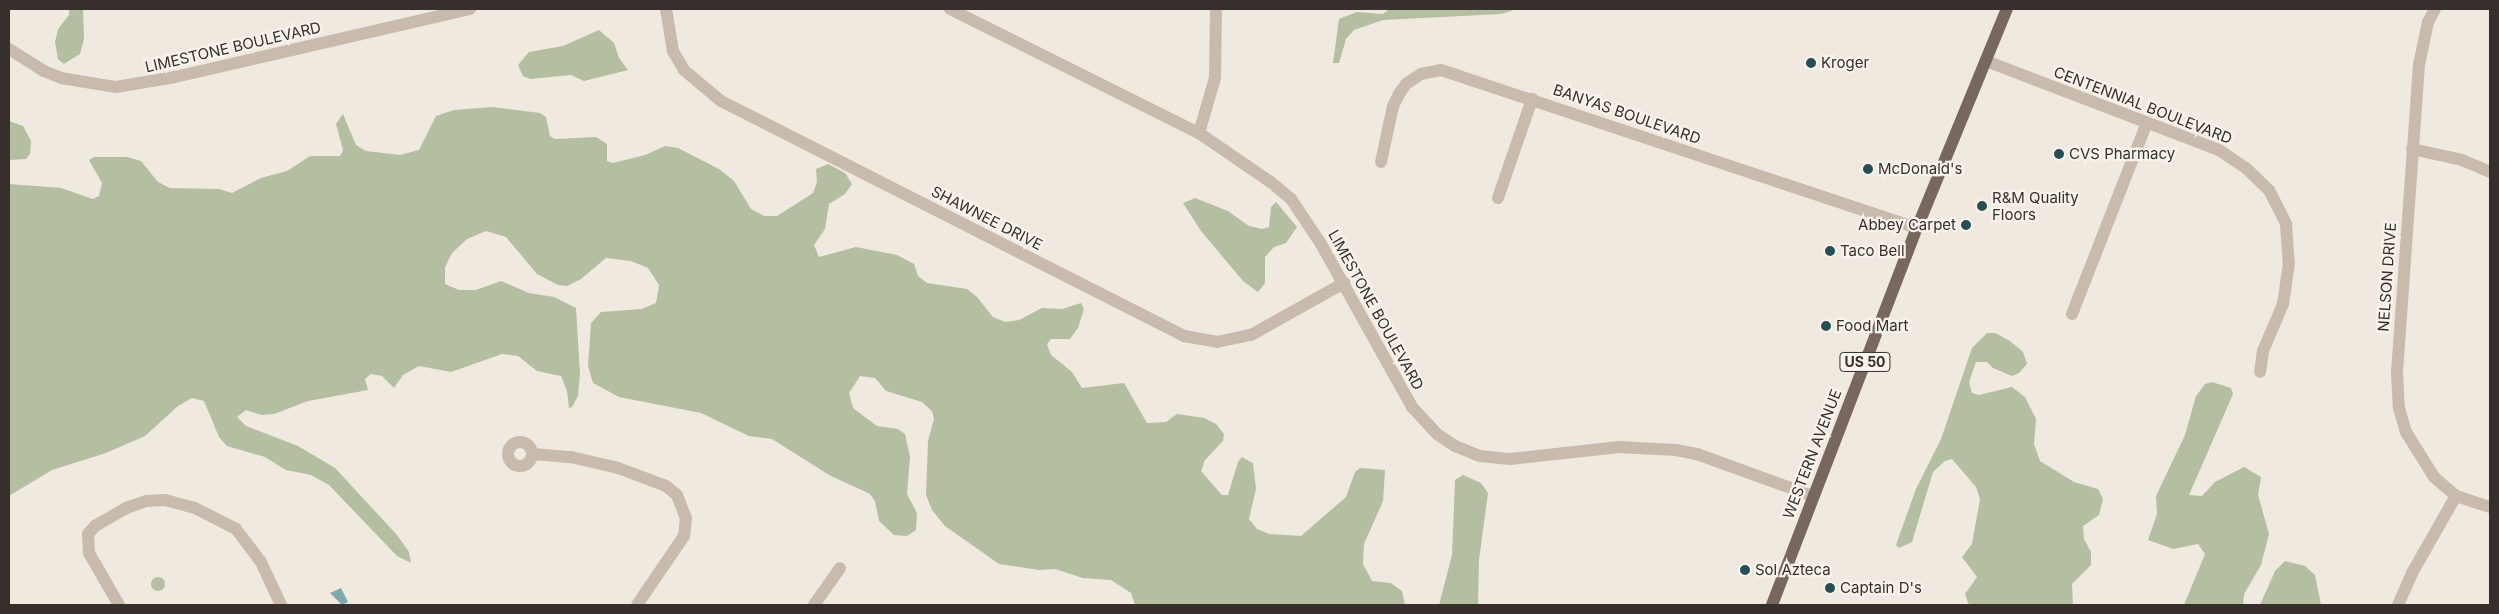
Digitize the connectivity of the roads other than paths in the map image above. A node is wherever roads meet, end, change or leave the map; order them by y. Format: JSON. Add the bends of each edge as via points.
{"nodes":[{"id":1,"x":470,"y":9,"type":"edge"},
{"id":2,"x":666,"y":9,"type":"edge"},
{"id":3,"x":950,"y":9,"type":"edge"},
{"id":4,"x":1216,"y":9,"type":"edge"},
{"id":5,"x":2007,"y":9,"type":"edge"},
{"id":6,"x":2435,"y":9,"type":"edge"},
{"id":7,"x":9,"y":49,"type":"edge"},
{"id":8,"x":1986,"y":62,"type":"junction"},
{"id":9,"x":1532,"y":99,"type":"junction"},
{"id":10,"x":2147,"y":123,"type":"junction"},
{"id":11,"x":1199,"y":133,"type":"junction"},
{"id":12,"x":2412,"y":149,"type":"junction"},
{"id":13,"x":1381,"y":162,"type":"dead end"},
{"id":14,"x":2490,"y":172,"type":"edge"},
{"id":15,"x":1498,"y":198,"type":"dead end"},
{"id":16,"x":1917,"y":228,"type":"junction"},
{"id":17,"x":1344,"y":283,"type":"junction"},
{"id":18,"x":2072,"y":314,"type":"dead end"},
{"id":19,"x":2260,"y":372,"type":"dead end"},
{"id":20,"x":533,"y":454,"type":"dead end"},
{"id":21,"x":1813,"y":496,"type":"junction"},
{"id":22,"x":2456,"y":496,"type":"junction"},
{"id":23,"x":2490,"y":507,"type":"edge"},
{"id":24,"x":840,"y":568,"type":"dead end"},
{"id":25,"x":119,"y":605,"type":"edge"},
{"id":26,"x":281,"y":605,"type":"edge"},
{"id":27,"x":637,"y":605,"type":"edge"},
{"id":28,"x":814,"y":605,"type":"edge"},
{"id":29,"x":1772,"y":605,"type":"edge"},
{"id":30,"x":2398,"y":605,"type":"edge"}],
"edges":[{"from":1,"to":7,"type":"street","name":"LIMESTONE BOULEVARD","via":[[175,77],[116,87],[61,78]]},
{"from":2,"to":17,"type":"street","name":"SHAWNEE DRIVE","via":[[673,51],[684,70],[721,101],[1184,336],[1217,342],[1251,335]]},
{"from":3,"to":11,"type":"street","name":"LIMESTONE BOULEVARD"},
{"from":4,"to":11,"type":"street","via":[[1215,78]]},
{"from":5,"to":8,"type":"main road","name":"WESTERN AVENUE","number":"US 50"},
{"from":6,"to":12,"type":"street","name":"NELSON DRIVE","via":[[2426,29],[2419,64]]},
{"from":8,"to":10,"type":"street","name":"CENTENNIAL BOULEVARD"},
{"from":8,"to":16,"type":"main road","name":"WESTERN AVENUE","number":"US 50"},
{"from":9,"to":13,"type":"street","name":"BANYAS BOULEVARD","via":[[1456,73],[1441,70],[1421,74],[1406,84],[1393,106]]},
{"from":9,"to":15,"type":"street"},
{"from":9,"to":16,"type":"street","name":"BANYAS BOULEVARD"},
{"from":10,"to":18,"type":"street"},
{"from":10,"to":19,"type":"street","name":"CENTENNIAL BOULEVARD","via":[[2236,160],[2269,190],[2281,211],[2288,244],[2286,286],[2263,351]]},
{"from":11,"to":17,"type":"street","name":"LIMESTONE BOULEVARD","via":[[1250,166],[1291,199]]},
{"from":12,"to":14,"type":"street","via":[[2462,160]]},
{"from":12,"to":22,"type":"street","name":"NELSON DRIVE","via":[[2397,373],[2399,408],[2406,432],[2419,456],[2434,477]]},
{"from":16,"to":21,"type":"main road","name":"WESTERN AVENUE","number":"US 50"},
{"from":17,"to":21,"type":"street","name":"LIMESTONE BOULEVARD","via":[[1412,407],[1437,434],[1455,446],[1480,456],[1510,459],[1618,447],[1676,450],[1697,454]]},
{"from":20,"to":27,"type":"street","via":[[571,457],[618,468],[666,486],[677,496],[686,518],[684,536]]},
{"from":21,"to":29,"type":"main road","name":"WESTERN AVENUE","number":"US 50"},
{"from":22,"to":23,"type":"street","name":"NELSON DRIVE"},
{"from":22,"to":30,"type":"street","via":[[2412,572]]},
{"from":24,"to":28,"type":"street"},
{"from":25,"to":26,"type":"street","via":[[89,553],[88,534],[95,526],[126,508],[146,501],[165,500],[195,508],[236,529],[261,562]]}]}
